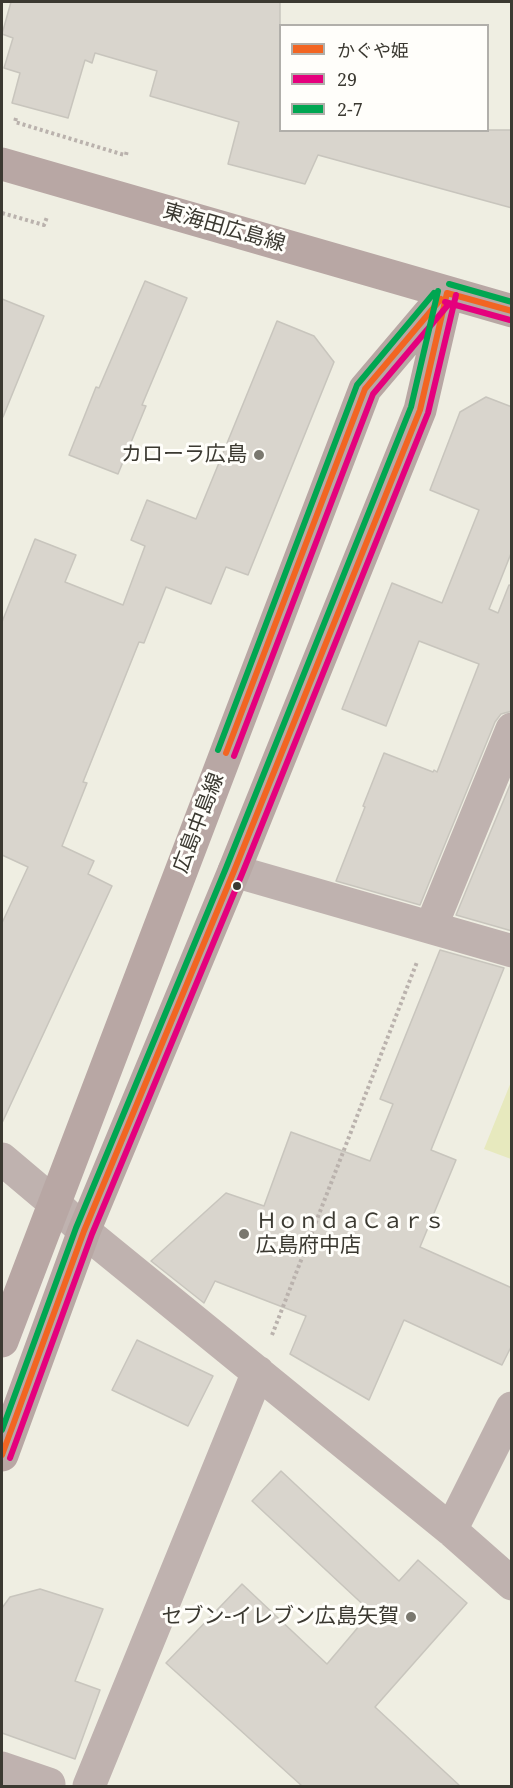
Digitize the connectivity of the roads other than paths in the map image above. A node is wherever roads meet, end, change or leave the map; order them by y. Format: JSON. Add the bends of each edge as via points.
{"nodes":[{"id":1,"x":2,"y":164,"type":"edge"},
{"id":2,"x":447,"y":292,"type":"junction"},
{"id":3,"x":512,"y":311,"type":"edge"},
{"id":4,"x":512,"y":729,"type":"edge"},
{"id":5,"x":234,"y":871,"type":"junction"},
{"id":6,"x":431,"y":927,"type":"junction"},
{"id":7,"x":512,"y":951,"type":"edge"},
{"id":8,"x":2,"y":1159,"type":"edge"},
{"id":9,"x":54,"y":1203,"type":"junction"},
{"id":10,"x":84,"y":1231,"type":"junction"},
{"id":11,"x":2,"y":1341,"type":"edge"},
{"id":12,"x":258,"y":1372,"type":"junction"},
{"id":13,"x":512,"y":1408,"type":"edge"},
{"id":14,"x":2,"y":1455,"type":"edge"},
{"id":15,"x":451,"y":1530,"type":"junction"},
{"id":16,"x":512,"y":1584,"type":"edge"},
{"id":17,"x":2,"y":1768,"type":"edge"},
{"id":18,"x":48,"y":1786,"type":"edge"},
{"id":19,"x":89,"y":1786,"type":"edge"}],
"edges":[{"from":1,"to":2,"type":"main road","name":"東海田広島線"},
{"from":2,"to":3,"type":"main road"},
{"from":2,"to":5,"type":"main road","via":[[420,410]]},
{"from":2,"to":9,"type":"main road","name":"広島中島線","via":[[365,389]]},
{"from":4,"to":6,"type":"street"},
{"from":5,"to":6,"type":"street"},
{"from":5,"to":10,"type":"main road"},
{"from":6,"to":7,"type":"street"},
{"from":8,"to":9,"type":"street"},
{"from":9,"to":10,"type":"street"},
{"from":9,"to":11,"type":"main road","name":"広島中島線"},
{"from":10,"to":12,"type":"street"},
{"from":10,"to":14,"type":"main road"},
{"from":12,"to":15,"type":"street"},
{"from":12,"to":19,"type":"street"},
{"from":13,"to":15,"type":"street"},
{"from":15,"to":16,"type":"street"},
{"from":17,"to":18,"type":"street"}]}
